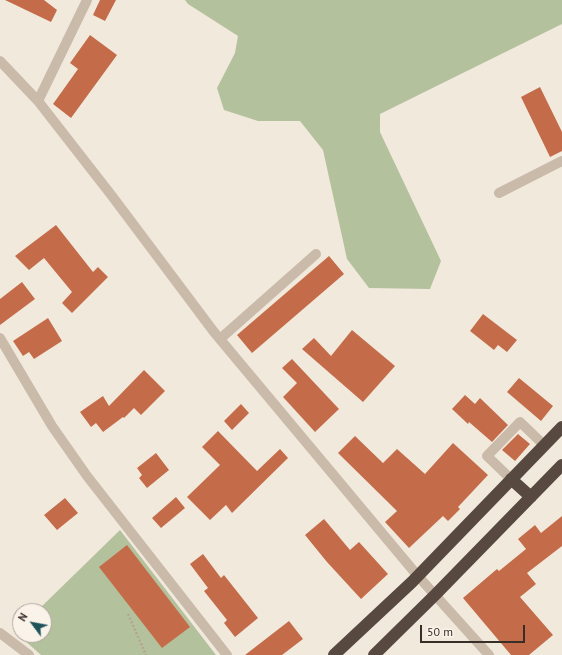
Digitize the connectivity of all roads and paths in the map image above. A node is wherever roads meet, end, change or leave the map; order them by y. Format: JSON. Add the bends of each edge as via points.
{"nodes":[{"id":1,"x":86,"y":0,"type":"edge"},
{"id":2,"x":0,"y":61,"type":"edge"},
{"id":3,"x":38,"y":101,"type":"junction"},
{"id":4,"x":562,"y":161,"type":"edge"},
{"id":5,"x":499,"y":192,"type":"dead end"},
{"id":6,"x":316,"y":254,"type":"dead end"},
{"id":7,"x":0,"y":338,"type":"edge"},
{"id":8,"x":220,"y":339,"type":"junction"},
{"id":9,"x":562,"y":427,"type":"edge"},
{"id":10,"x":544,"y":446,"type":"junction"},
{"id":11,"x":562,"y":464,"type":"edge"},
{"id":12,"x":511,"y":479,"type":"junction"},
{"id":13,"x":531,"y":497,"type":"junction"},
{"id":14,"x":418,"y":576,"type":"junction"},
{"id":15,"x":435,"y":595,"type":"junction"},
{"id":16,"x":128,"y":614,"type":"dead end"},
{"id":17,"x":0,"y":633,"type":"edge"},
{"id":18,"x":29,"y":655,"type":"edge"},
{"id":19,"x":146,"y":655,"type":"edge"},
{"id":20,"x":227,"y":655,"type":"edge"},
{"id":21,"x":334,"y":655,"type":"edge"},
{"id":22,"x":374,"y":655,"type":"edge"},
{"id":23,"x":489,"y":655,"type":"edge"}],
"edges":[{"from":1,"to":3,"type":"street"},
{"from":2,"to":3,"type":"street"},
{"from":3,"to":8,"type":"street"},
{"from":4,"to":5,"type":"street"},
{"from":6,"to":8,"type":"street"},
{"from":7,"to":20,"type":"street","via":[[52,426],[87,476]]},
{"from":8,"to":14,"type":"street"},
{"from":9,"to":10,"type":"highway"},
{"from":10,"to":12,"type":"highway"},
{"from":10,"to":12,"type":"street","via":[[520,422],[487,456]]},
{"from":11,"to":13,"type":"highway"},
{"from":12,"to":13,"type":"highway"},
{"from":12,"to":14,"type":"highway"},
{"from":13,"to":15,"type":"highway"},
{"from":14,"to":15,"type":"street"},
{"from":14,"to":21,"type":"highway"},
{"from":15,"to":22,"type":"highway"},
{"from":15,"to":23,"type":"street"},
{"from":16,"to":19,"type":"path"},
{"from":17,"to":18,"type":"street"}]}
